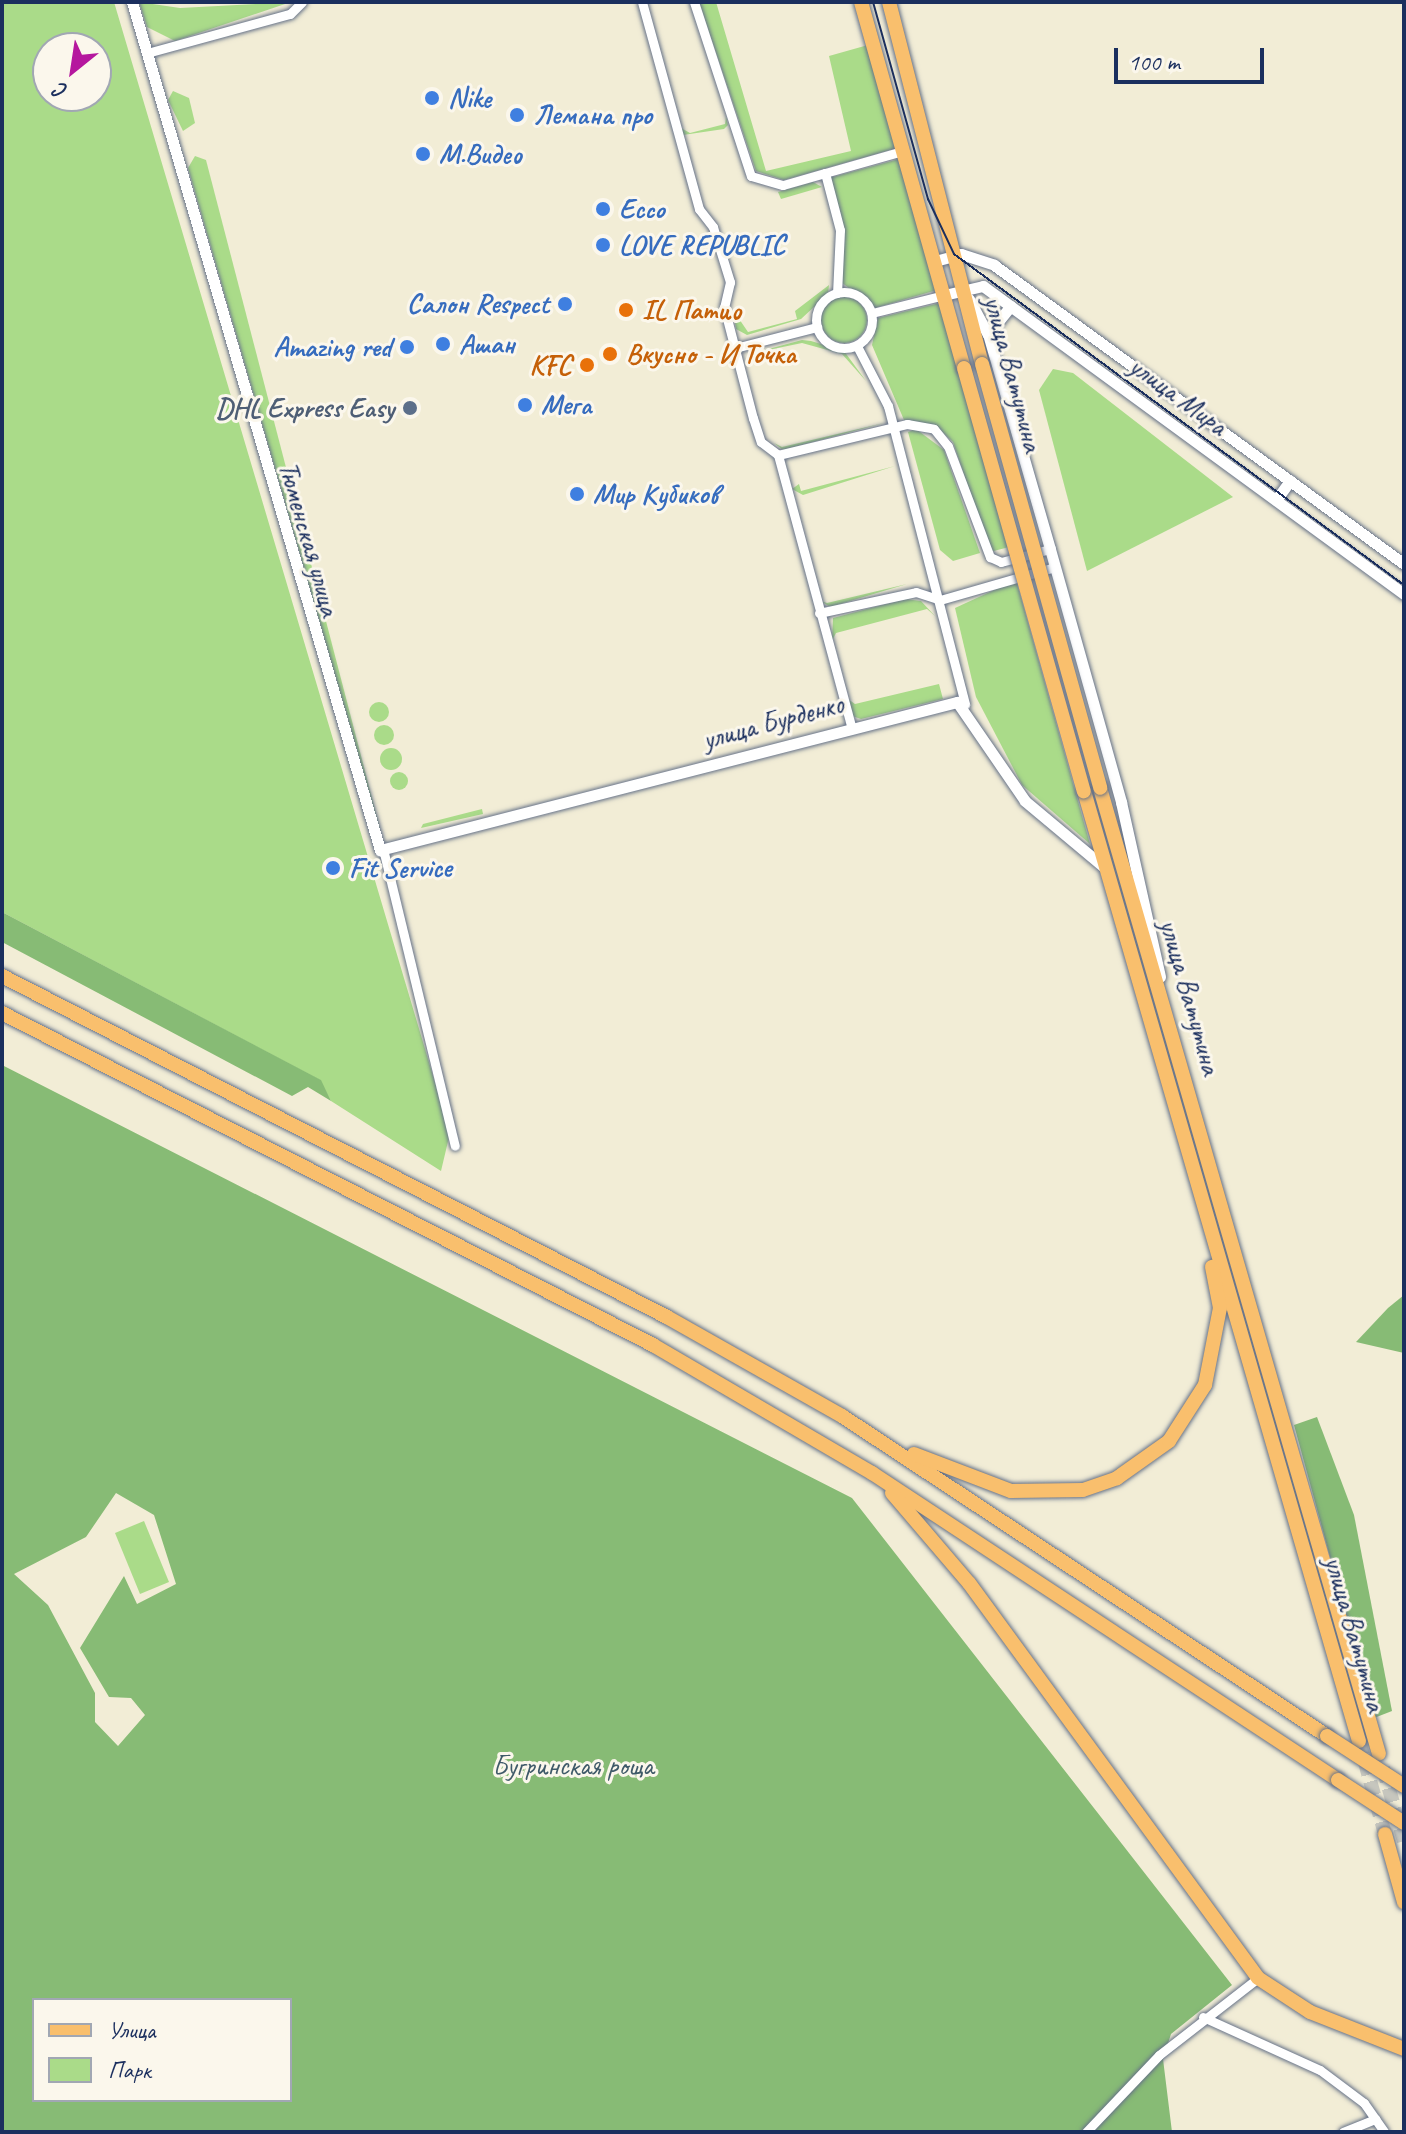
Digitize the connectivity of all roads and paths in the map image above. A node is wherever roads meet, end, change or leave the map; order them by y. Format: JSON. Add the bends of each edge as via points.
{"nodes":[{"id":1,"x":132,"y":2,"type":"edge"},
{"id":2,"x":302,"y":2,"type":"edge"},
{"id":3,"x":642,"y":2,"type":"edge"},
{"id":4,"x":694,"y":2,"type":"edge"},
{"id":5,"x":861,"y":2,"type":"edge"},
{"id":6,"x":889,"y":2,"type":"edge"},
{"id":7,"x":147,"y":53,"type":"junction"},
{"id":8,"x":903,"y":151,"type":"junction"},
{"id":9,"x":825,"y":173,"type":"junction"},
{"id":10,"x":954,"y":254,"type":"junction"},
{"id":11,"x":935,"y":261,"type":"junction"},
{"id":12,"x":964,"y":290,"type":"junction"},
{"id":13,"x":837,"y":293,"type":"junction"},
{"id":14,"x":944,"y":295,"type":"junction"},
{"id":15,"x":1011,"y":306,"type":"junction"},
{"id":16,"x":872,"y":313,"type":"junction"},
{"id":17,"x":817,"y":327,"type":"junction"},
{"id":18,"x":988,"y":334,"type":"junction"},
{"id":19,"x":857,"y":346,"type":"junction"},
{"id":20,"x":735,"y":348,"type":"junction"},
{"id":21,"x":894,"y":427,"type":"junction"},
{"id":22,"x":778,"y":455,"type":"junction"},
{"id":23,"x":1290,"y":481,"type":"junction"},
{"id":24,"x":1276,"y":500,"type":"junction"},
{"id":25,"x":1050,"y":549,"type":"junction"},
{"id":26,"x":1404,"y":564,"type":"edge"},
{"id":27,"x":1055,"y":567,"type":"junction"},
{"id":28,"x":1404,"y":594,"type":"edge"},
{"id":29,"x":940,"y":600,"type":"junction"},
{"id":30,"x":819,"y":613,"type":"junction"},
{"id":31,"x":965,"y":704,"type":"junction"},
{"id":32,"x":851,"y":726,"type":"junction"},
{"id":33,"x":384,"y":853,"type":"junction"},
{"id":34,"x":1105,"y":868,"type":"junction"},
{"id":35,"x":2,"y":976,"type":"edge"},
{"id":36,"x":1161,"y":990,"type":"junction"},
{"id":37,"x":2,"y":1013,"type":"edge"},
{"id":38,"x":455,"y":1146,"type":"dead end"},
{"id":39,"x":1206,"y":1217,"type":"junction"},
{"id":40,"x":878,"y":1438,"type":"junction"},
{"id":41,"x":872,"y":1473,"type":"junction"},
{"id":42,"x":1359,"y":1741,"type":"tunnel mouth"},
{"id":43,"x":1379,"y":1754,"type":"tunnel mouth"},
{"id":44,"x":1404,"y":1786,"type":"edge"},
{"id":45,"x":1404,"y":1823,"type":"edge"},
{"id":46,"x":1385,"y":1834,"type":"tunnel mouth"},
{"id":47,"x":1404,"y":1902,"type":"edge"},
{"id":48,"x":1258,"y":1978,"type":"junction"},
{"id":49,"x":1203,"y":2017,"type":"junction"},
{"id":50,"x":1404,"y":2049,"type":"edge"},
{"id":51,"x":1376,"y":2119,"type":"junction"},
{"id":52,"x":1086,"y":2132,"type":"edge"},
{"id":53,"x":1343,"y":2132,"type":"edge"},
{"id":54,"x":1384,"y":2132,"type":"edge"}],
"edges":[{"from":1,"to":7,"type":"street","name":"Тюменская улица"},
{"from":2,"to":7,"type":"street","via":[[290,14]]},
{"from":3,"to":20,"type":"street","via":[[699,209],[713,227],[730,282],[724,307]]},
{"from":4,"to":9,"type":"street","via":[[751,176],[783,185]]},
{"from":5,"to":8,"type":"main road"},
{"from":6,"to":10,"type":"main road"},
{"from":7,"to":33,"type":"street","name":"Тюменская улица","via":[[372,841]]},
{"from":8,"to":9,"type":"street"},
{"from":8,"to":11,"type":"main road"},
{"from":9,"to":13,"type":"street","via":[[840,230]]},
{"from":10,"to":11,"type":"street"},
{"from":10,"to":12,"type":"main road","name":"улица Ватутина"},
{"from":10,"to":23,"type":"street","name":"улица Мира","via":[[994,265]]},
{"from":11,"to":14,"type":"main road"},
{"from":12,"to":14,"type":"street"},
{"from":12,"to":15,"type":"street","name":"улица Мира","via":[[983,286]]},
{"from":12,"to":18,"type":"street"},
{"from":12,"to":36,"type":"main road","name":"улица Ватутина","bridge":true},
{"from":13,"to":16,"type":"street","via":[[862,298]]},
{"from":13,"to":17,"type":"street","via":[[818,310]]},
{"from":14,"to":16,"type":"street"},
{"from":14,"to":34,"type":"main road","name":"улица Ватутина","bridge":true},
{"from":15,"to":18,"type":"street"},
{"from":15,"to":24,"type":"street","name":"улица Мира"},
{"from":16,"to":19,"type":"street","via":[[868,336]]},
{"from":17,"to":19,"type":"street","via":[[832,346]]},
{"from":17,"to":20,"type":"street"},
{"from":18,"to":25,"type":"street"},
{"from":19,"to":21,"type":"street"},
{"from":20,"to":22,"type":"street","via":[[761,442]]},
{"from":21,"to":22,"type":"street"},
{"from":21,"to":25,"type":"street","via":[[917,424],[948,446],[990,557],[1001,562]]},
{"from":21,"to":29,"type":"street"},
{"from":22,"to":30,"type":"street"},
{"from":23,"to":24,"type":"street"},
{"from":23,"to":26,"type":"street","name":"улица Мира"},
{"from":24,"to":28,"type":"street","name":"улица Мира"},
{"from":25,"to":27,"type":"street"},
{"from":27,"to":29,"type":"street"},
{"from":27,"to":36,"type":"street","via":[[1137,868]]},
{"from":29,"to":30,"type":"street","via":[[916,592]]},
{"from":29,"to":31,"type":"street"},
{"from":30,"to":32,"type":"street"},
{"from":31,"to":32,"type":"street","name":"улица Бурденко"},
{"from":31,"to":34,"type":"street","via":[[1025,801]]},
{"from":32,"to":33,"type":"street","name":"улица Бурденко"},
{"from":33,"to":38,"type":"street"},
{"from":34,"to":39,"type":"main road","name":"улица Ватутина"},
{"from":35,"to":40,"type":"main road","via":[[667,1317]]},
{"from":36,"to":43,"type":"main road","name":"улица Ватутина"},
{"from":37,"to":41,"type":"main road","via":[[653,1345]]},
{"from":39,"to":40,"type":"main road","via":[[1220,1308],[1217,1347],[1187,1417],[1151,1457],[1083,1490],[1035,1493],[973,1481]]},
{"from":39,"to":42,"type":"main road","name":"улица Ватутина"},
{"from":40,"to":44,"type":"main road","bridge":true},
{"from":41,"to":45,"type":"main road","bridge":true},
{"from":41,"to":48,"type":"main road","via":[[925,1525]]},
{"from":46,"to":47,"type":"main road"},
{"from":48,"to":49,"type":"street"},
{"from":48,"to":50,"type":"main road","via":[[1310,2012]]},
{"from":49,"to":51,"type":"street","via":[[1320,2070]]},
{"from":49,"to":52,"type":"street"},
{"from":51,"to":53,"type":"street"},
{"from":51,"to":54,"type":"street"}]}
